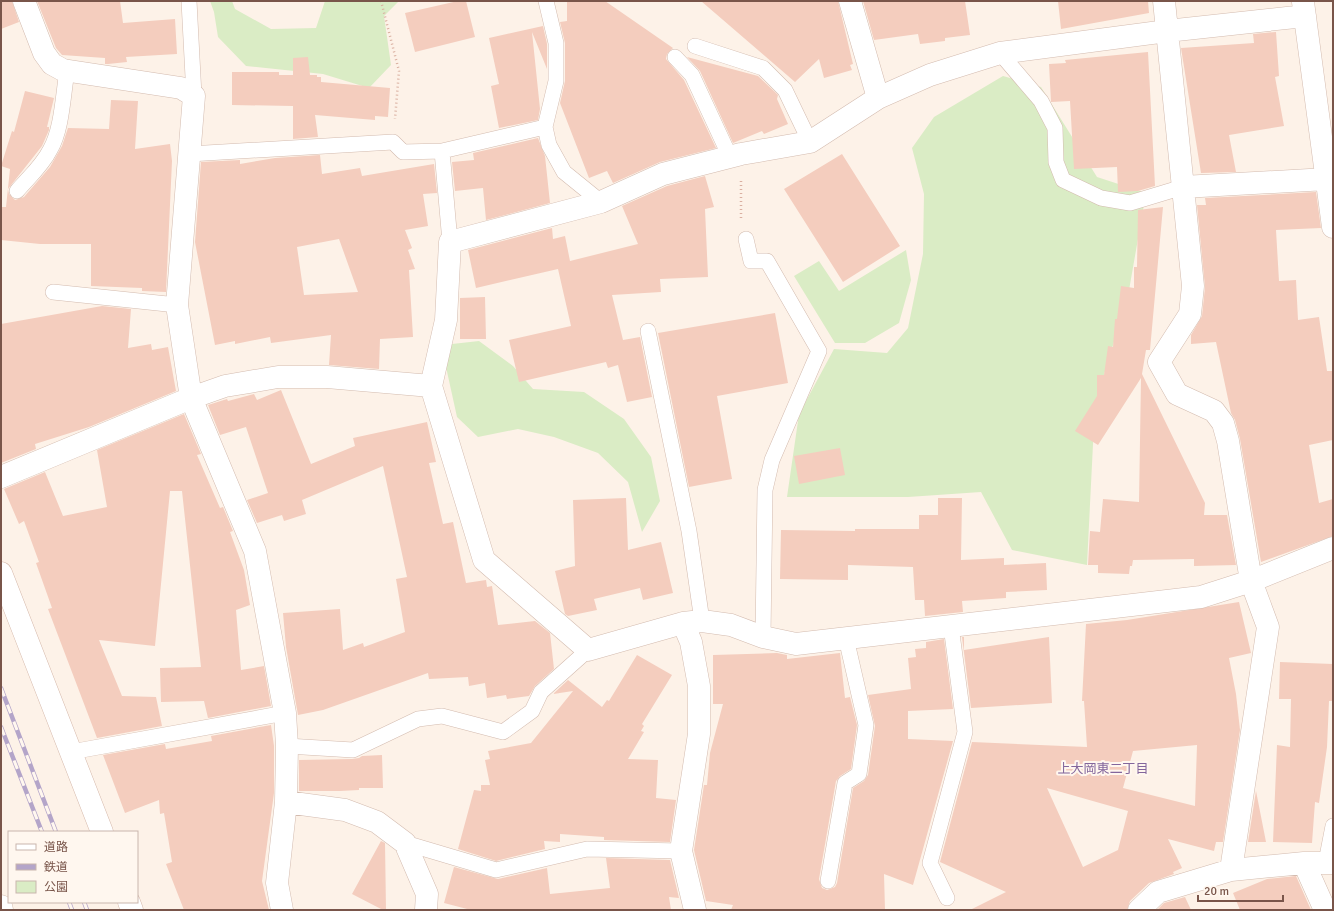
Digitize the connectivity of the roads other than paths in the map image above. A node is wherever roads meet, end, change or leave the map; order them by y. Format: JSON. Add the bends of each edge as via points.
{"nodes":[{"id":1,"x":24,"y":1,"type":"edge"},
{"id":2,"x":189,"y":1,"type":"edge"},
{"id":3,"x":546,"y":1,"type":"edge"},
{"id":4,"x":850,"y":1,"type":"edge"},
{"id":5,"x":1164,"y":1,"type":"edge"},
{"id":6,"x":1304,"y":8,"type":"edge"},
{"id":7,"x":1167,"y":31,"type":"junction"},
{"id":8,"x":696,"y":46,"type":"dead end"},
{"id":9,"x":1000,"y":52,"type":"junction"},
{"id":10,"x":675,"y":57,"type":"dead end"},
{"id":11,"x":67,"y":71,"type":"junction"},
{"id":12,"x":194,"y":96,"type":"junction"},
{"id":13,"x":878,"y":98,"type":"junction"},
{"id":14,"x":545,"y":127,"type":"junction"},
{"id":15,"x":1327,"y":138,"type":"edge"},
{"id":16,"x":810,"y":142,"type":"junction"},
{"id":17,"x":442,"y":151,"type":"junction"},
{"id":18,"x":189,"y":154,"type":"junction"},
{"id":19,"x":730,"y":157,"type":"junction"},
{"id":20,"x":1327,"y":179,"type":"junction"},
{"id":21,"x":1183,"y":187,"type":"junction"},
{"id":22,"x":17,"y":191,"type":"dead end"},
{"id":23,"x":601,"y":202,"type":"junction"},
{"id":24,"x":1333,"y":227,"type":"edge"},
{"id":25,"x":746,"y":239,"type":"dead end"},
{"id":26,"x":450,"y":242,"type":"junction"},
{"id":27,"x":53,"y":292,"type":"dead end"},
{"id":28,"x":177,"y":305,"type":"junction"},
{"id":29,"x":648,"y":331,"type":"dead end"},
{"id":30,"x":431,"y":386,"type":"junction"},
{"id":31,"x":191,"y":398,"type":"junction"},
{"id":32,"x":1,"y":477,"type":"edge"},
{"id":33,"x":1333,"y":548,"type":"edge"},
{"id":34,"x":1,"y":573,"type":"edge"},
{"id":35,"x":1252,"y":581,"type":"junction"},
{"id":36,"x":692,"y":622,"type":"junction"},
{"id":37,"x":951,"y":626,"type":"junction"},
{"id":38,"x":763,"y":637,"type":"junction"},
{"id":39,"x":846,"y":638,"type":"junction"},
{"id":40,"x":588,"y":650,"type":"junction"},
{"id":41,"x":285,"y":713,"type":"junction"},
{"id":42,"x":287,"y":746,"type":"junction"},
{"id":43,"x":72,"y":752,"type":"junction"},
{"id":44,"x":286,"y":802,"type":"junction"},
{"id":45,"x":1333,"y":826,"type":"edge"},
{"id":46,"x":102,"y":831,"type":"edge"},
{"id":47,"x":405,"y":843,"type":"junction"},
{"id":48,"x":681,"y":851,"type":"junction"},
{"id":49,"x":1304,"y":863,"type":"junction"},
{"id":50,"x":1330,"y":863,"type":"edge"},
{"id":51,"x":1231,"y":870,"type":"junction"},
{"id":52,"x":828,"y":881,"type":"dead end"},
{"id":53,"x":947,"y":898,"type":"dead end"},
{"id":54,"x":1,"y":906,"type":"edge"},
{"id":55,"x":2,"y":910,"type":"edge"},
{"id":56,"x":282,"y":910,"type":"edge"},
{"id":57,"x":426,"y":910,"type":"edge"},
{"id":58,"x":695,"y":910,"type":"edge"},
{"id":59,"x":1139,"y":910,"type":"edge"},
{"id":60,"x":1325,"y":910,"type":"edge"}],
"edges":[{"from":1,"to":11,"type":"street","via":[[44,53],[52,64]]},
{"from":2,"to":12,"type":"lane"},
{"from":3,"to":14,"type":"lane","via":[[556,43],[556,81]]},
{"from":4,"to":13,"type":"street"},
{"from":5,"to":7,"type":"street"},
{"from":6,"to":7,"type":"street"},
{"from":6,"to":15,"type":"street"},
{"from":7,"to":9,"type":"street"},
{"from":7,"to":21,"type":"street"},
{"from":8,"to":16,"type":"lane","via":[[763,68],[786,90]]},
{"from":9,"to":13,"type":"street","via":[[930,75]]},
{"from":9,"to":21,"type":"lane","via":[[1040,101],[1055,128],[1056,162],[1062,180],[1101,198],[1130,203]]},
{"from":10,"to":19,"type":"lane","via":[[692,75]]},
{"from":11,"to":12,"type":"street","via":[[181,88]]},
{"from":11,"to":22,"type":"lane","via":[[57,130],[51,149]]},
{"from":12,"to":18,"type":"street"},
{"from":13,"to":16,"type":"street"},
{"from":14,"to":17,"type":"lane"},
{"from":14,"to":23,"type":"lane","via":[[549,145],[564,172]]},
{"from":15,"to":20,"type":"street"},
{"from":16,"to":19,"type":"street"},
{"from":17,"to":18,"type":"lane","via":[[403,152],[393,142]]},
{"from":17,"to":26,"type":"lane"},
{"from":18,"to":28,"type":"street"},
{"from":19,"to":23,"type":"street","via":[[663,174]]},
{"from":20,"to":21,"type":"street"},
{"from":20,"to":24,"type":"street"},
{"from":21,"to":35,"type":"street","via":[[1193,286],[1190,314],[1159,362],[1176,394],[1214,411],[1223,424]]},
{"from":23,"to":26,"type":"street"},
{"from":25,"to":38,"type":"lane","via":[[752,261],[767,261],[819,351],[772,460],[765,490]]},
{"from":26,"to":30,"type":"street","via":[[446,320]]},
{"from":27,"to":28,"type":"lane"},
{"from":28,"to":31,"type":"street"},
{"from":29,"to":36,"type":"lane","via":[[689,531]]},
{"from":30,"to":31,"type":"street","via":[[327,377],[278,377],[225,386]]},
{"from":30,"to":40,"type":"street","via":[[484,560]]},
{"from":31,"to":32,"type":"street"},
{"from":31,"to":41,"type":"street","via":[[255,551]]},
{"from":33,"to":35,"type":"street"},
{"from":34,"to":43,"type":"street"},
{"from":35,"to":37,"type":"street","via":[[1201,597]]},
{"from":35,"to":51,"type":"street","via":[[1268,627]]},
{"from":36,"to":38,"type":"street","via":[[731,624]]},
{"from":36,"to":40,"type":"street"},
{"from":36,"to":48,"type":"street","via":[[691,642],[699,686],[699,734]]},
{"from":37,"to":39,"type":"street"},
{"from":37,"to":53,"type":"lane","via":[[965,732],[930,863]]},
{"from":38,"to":39,"type":"street","via":[[796,644]]},
{"from":39,"to":52,"type":"lane","via":[[866,725],[859,774],[845,783]]},
{"from":40,"to":42,"type":"lane","via":[[541,692],[532,711],[503,732],[442,716],[418,719],[353,750]]},
{"from":41,"to":42,"type":"street"},
{"from":41,"to":43,"type":"lane"},
{"from":42,"to":44,"type":"street"},
{"from":43,"to":46,"type":"street"},
{"from":44,"to":47,"type":"street","via":[[345,810],[377,822]]},
{"from":44,"to":56,"type":"street","via":[[277,883]]},
{"from":45,"to":50,"type":"lane"},
{"from":47,"to":48,"type":"lane","via":[[496,870],[586,849]]},
{"from":47,"to":57,"type":"street","via":[[427,894]]},
{"from":48,"to":58,"type":"street"},
{"from":49,"to":50,"type":"street"},
{"from":49,"to":51,"type":"street"},
{"from":49,"to":60,"type":"street"},
{"from":51,"to":59,"type":"street","via":[[1158,892]]},
{"from":54,"to":55,"type":"street"}]}
